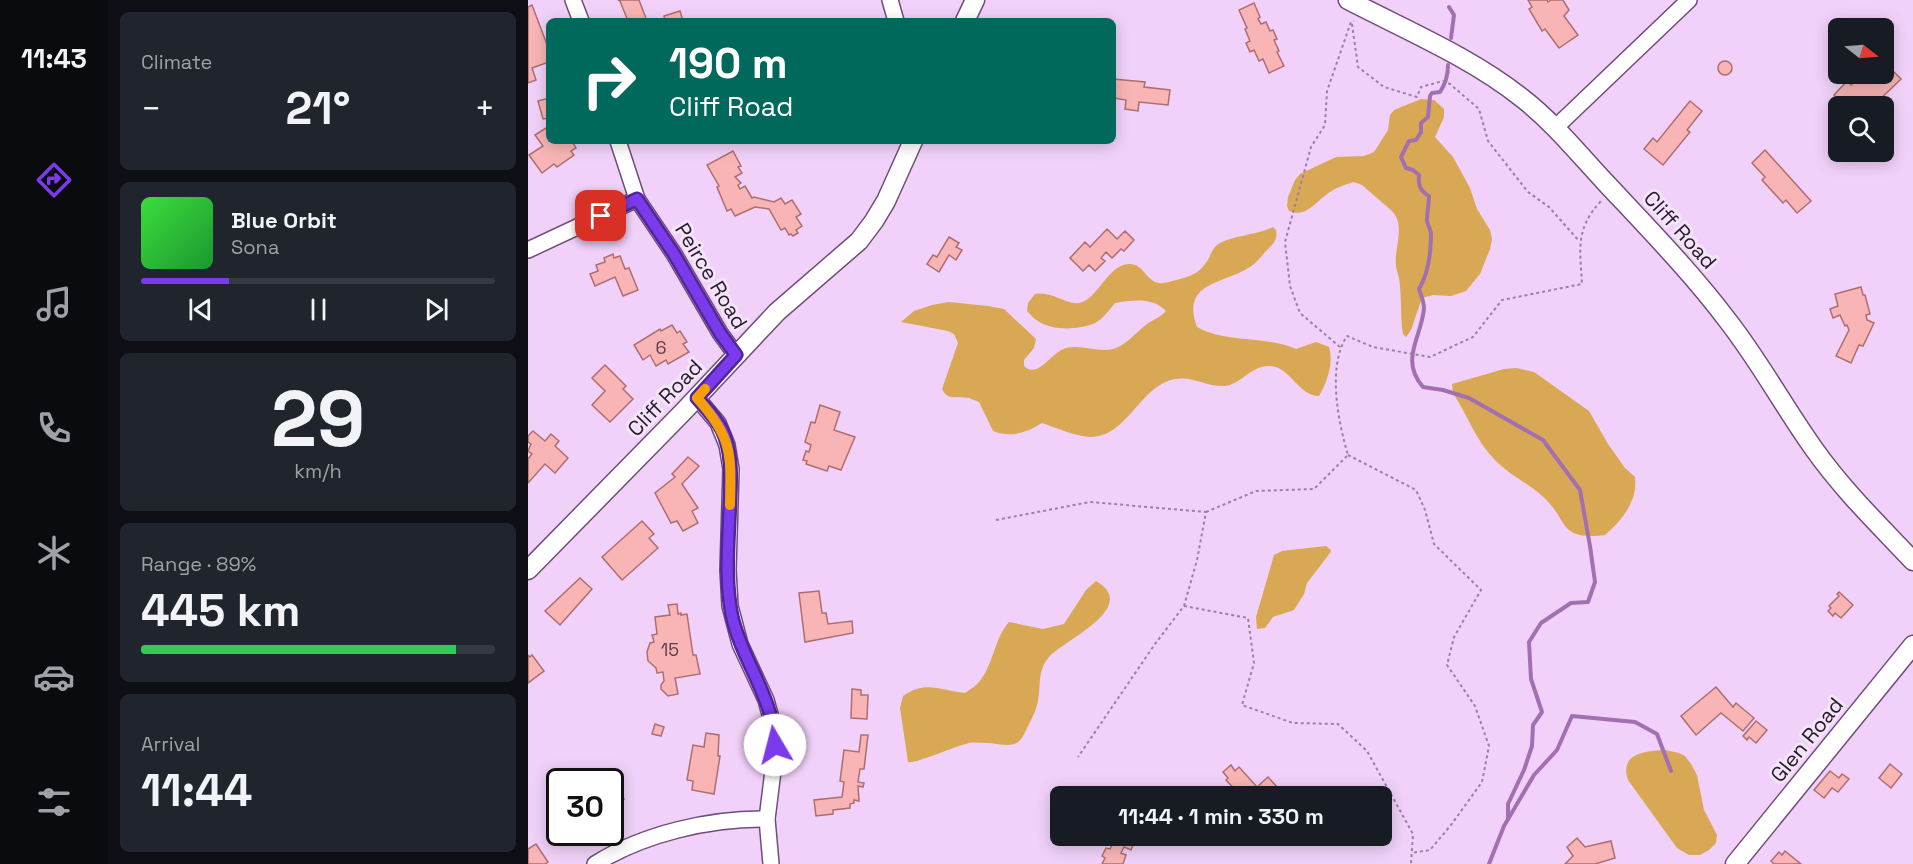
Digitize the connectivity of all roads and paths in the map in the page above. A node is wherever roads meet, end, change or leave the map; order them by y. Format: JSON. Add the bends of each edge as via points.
{"nodes":[{"id":1,"x":573,"y":0,"type":"edge"},
{"id":2,"x":890,"y":0,"type":"edge"},
{"id":3,"x":975,"y":0,"type":"edge"},
{"id":4,"x":1348,"y":0,"type":"edge"},
{"id":5,"x":1689,"y":0,"type":"edge"},
{"id":6,"x":1372,"y":12,"type":"junction"},
{"id":7,"x":580,"y":18,"type":"edge"},
{"id":8,"x":895,"y":18,"type":"edge"},
{"id":9,"x":966,"y":18,"type":"edge"},
{"id":10,"x":1351,"y":22,"type":"junction"},
{"id":11,"x":1555,"y":128,"type":"junction"},
{"id":12,"x":619,"y":144,"type":"edge"},
{"id":13,"x":912,"y":144,"type":"edge"},
{"id":14,"x":1612,"y":189,"type":"junction"},
{"id":15,"x":637,"y":199,"type":"junction"},
{"id":16,"x":1579,"y":241,"type":"junction"},
{"id":17,"x":528,"y":250,"type":"edge"},
{"id":18,"x":1340,"y":347,"type":"junction"},
{"id":19,"x":736,"y":355,"type":"junction"},
{"id":20,"x":697,"y":398,"type":"junction"},
{"id":21,"x":1348,"y":455,"type":"junction"},
{"id":22,"x":1206,"y":513,"type":"junction"},
{"id":23,"x":996,"y":520,"type":"dead end"},
{"id":24,"x":1913,"y":561,"type":"edge"},
{"id":25,"x":528,"y":570,"type":"edge"},
{"id":26,"x":1184,"y":606,"type":"junction"},
{"id":27,"x":1913,"y":645,"type":"edge"},
{"id":28,"x":1078,"y":756,"type":"dead end"},
{"id":29,"x":767,"y":819,"type":"junction"},
{"id":30,"x":1412,"y":853,"type":"junction"},
{"id":31,"x":595,"y":864,"type":"edge"},
{"id":32,"x":771,"y":864,"type":"edge"},
{"id":33,"x":1410,"y":864,"type":"edge"},
{"id":34,"x":1735,"y":864,"type":"edge"}],
"edges":[{"from":1,"to":7,"type":"street"},
{"from":2,"to":8,"type":"street"},
{"from":3,"to":9,"type":"street"},
{"from":4,"to":6,"type":"street","name":"Cliff Road"},
{"from":5,"to":11,"type":"street"},
{"from":6,"to":10,"type":"path"},
{"from":6,"to":11,"type":"street","name":"Cliff Road","via":[[1501,83]]},
{"from":10,"to":16,"type":"path","via":[[1358,67],[1384,87],[1417,97],[1421,87],[1443,81],[1450,84],[1479,109],[1488,141],[1528,192],[1549,207]]},
{"from":10,"to":18,"type":"path","via":[[1327,92],[1325,125],[1311,147],[1285,242],[1290,286],[1300,313]]},
{"from":11,"to":14,"type":"street","name":"Cliff Road"},
{"from":12,"to":15,"type":"street","name":"Peirce Road"},
{"from":13,"to":19,"type":"street","name":"Cliff Road","via":[[891,191],[865,235],[843,258],[785,304]]},
{"from":14,"to":16,"type":"path","via":[[1592,211]]},
{"from":14,"to":24,"type":"street","name":"Cliff Road","via":[[1718,308],[1826,466]]},
{"from":15,"to":17,"type":"street"},
{"from":15,"to":19,"type":"street","name":"Peirce Road"},
{"from":16,"to":18,"type":"path","via":[[1582,285],[1502,300],[1473,337],[1430,357],[1373,347],[1347,336]]},
{"from":18,"to":21,"type":"path","via":[[1335,380]]},
{"from":19,"to":20,"type":"street","name":"Cliff Road"},
{"from":20,"to":25,"type":"street","name":"Cliff Road"},
{"from":20,"to":29,"type":"street","via":[[721,428],[730,457],[730,606],[740,644],[768,706],[775,737]]},
{"from":21,"to":22,"type":"path","via":[[1314,489],[1256,491]]},
{"from":21,"to":30,"type":"path","via":[[1416,490],[1434,544],[1481,591],[1454,637],[1447,665],[1475,706],[1489,746],[1482,782],[1430,850]]},
{"from":22,"to":23,"type":"path","via":[[1090,502]]},
{"from":22,"to":26,"type":"path"},
{"from":26,"to":28,"type":"path"},
{"from":26,"to":30,"type":"path","via":[[1248,618],[1254,663],[1242,705],[1293,723],[1338,724],[1367,751],[1413,834]]},
{"from":27,"to":34,"type":"street","name":"Glen Road"},
{"from":29,"to":31,"type":"street","via":[[733,820],[650,837]]},
{"from":29,"to":32,"type":"street"},
{"from":30,"to":33,"type":"path"}]}
